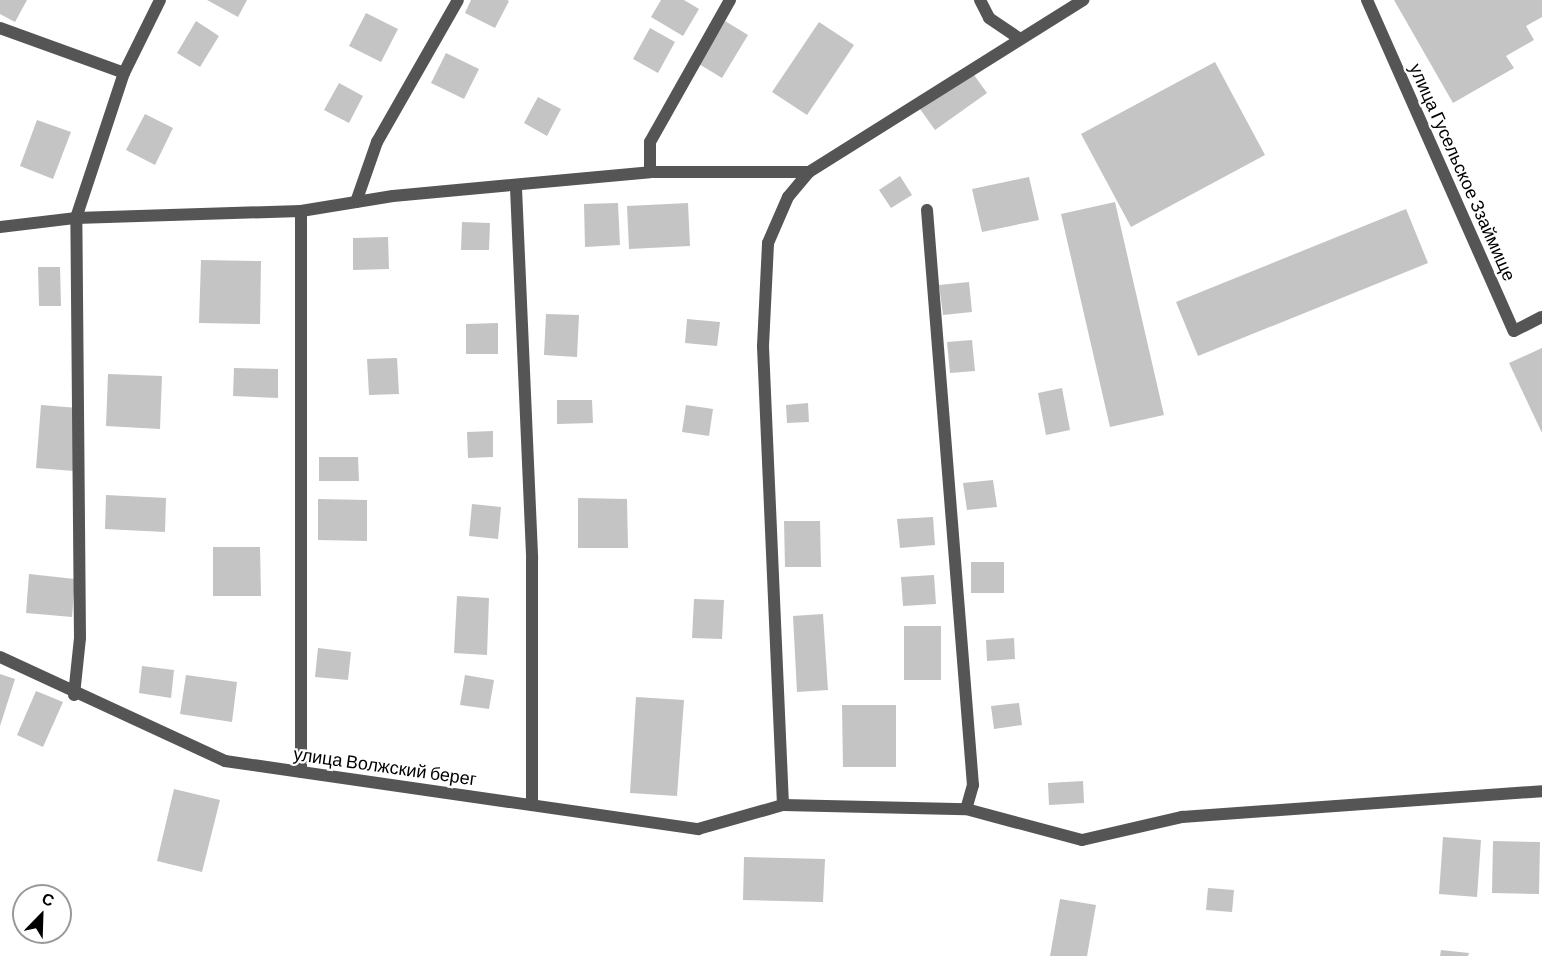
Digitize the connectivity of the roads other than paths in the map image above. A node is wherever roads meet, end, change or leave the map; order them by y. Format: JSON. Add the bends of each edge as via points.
{"nodes":[{"id":1,"x":160,"y":0,"type":"edge"},
{"id":2,"x":458,"y":0,"type":"edge"},
{"id":3,"x":730,"y":0,"type":"edge"},
{"id":4,"x":980,"y":0,"type":"edge"},
{"id":5,"x":1083,"y":0,"type":"edge"},
{"id":6,"x":1366,"y":0,"type":"edge"},
{"id":7,"x":0,"y":28,"type":"edge"},
{"id":8,"x":1020,"y":39,"type":"junction"},
{"id":9,"x":124,"y":73,"type":"junction"},
{"id":10,"x":650,"y":172,"type":"junction"},
{"id":11,"x":809,"y":172,"type":"junction"},
{"id":12,"x":516,"y":189,"type":"junction"},
{"id":13,"x":356,"y":202,"type":"junction"},
{"id":14,"x":927,"y":210,"type":"dead end"},
{"id":15,"x":301,"y":211,"type":"junction"},
{"id":16,"x":76,"y":218,"type":"junction"},
{"id":17,"x":0,"y":227,"type":"edge"},
{"id":18,"x":1542,"y":317,"type":"edge"},
{"id":19,"x":0,"y":657,"type":"edge"},
{"id":20,"x":74,"y":695,"type":"junction"},
{"id":21,"x":301,"y":772,"type":"junction"},
{"id":22,"x":1542,"y":790,"type":"edge"},
{"id":23,"x":532,"y":805,"type":"junction"},
{"id":24,"x":783,"y":805,"type":"junction"},
{"id":25,"x":966,"y":809,"type":"junction"}],
"edges":[{"from":1,"to":9,"type":"street"},
{"from":2,"to":13,"type":"street","via":[[376,142]]},
{"from":3,"to":10,"type":"street","via":[[650,142]]},
{"from":4,"to":8,"type":"street","via":[[989,18]]},
{"from":5,"to":8,"type":"street"},
{"from":6,"to":18,"type":"street","name":"улица Гусельское Ззаймище","via":[[1514,331]]},
{"from":7,"to":9,"type":"street"},
{"from":8,"to":11,"type":"street"},
{"from":9,"to":16,"type":"street"},
{"from":10,"to":11,"type":"street"},
{"from":10,"to":12,"type":"street"},
{"from":11,"to":24,"type":"street","via":[[788,196],[768,243],[763,346]]},
{"from":12,"to":13,"type":"street"},
{"from":12,"to":23,"type":"street","via":[[532,559]]},
{"from":13,"to":15,"type":"street"},
{"from":14,"to":25,"type":"street","via":[[973,785]]},
{"from":15,"to":16,"type":"street"},
{"from":15,"to":21,"type":"street"},
{"from":16,"to":17,"type":"street"},
{"from":16,"to":20,"type":"street","via":[[80,638]]},
{"from":19,"to":20,"type":"street","name":"улица Волжский берег"},
{"from":20,"to":21,"type":"street","name":"улица Волжский берег","via":[[225,761]]},
{"from":21,"to":23,"type":"street","name":"улица Волжский берег"},
{"from":22,"to":25,"type":"street","name":"улица Волжский берег","via":[[1182,817],[1082,840]]},
{"from":23,"to":24,"type":"street","name":"улица Волжский берег","via":[[698,829]]},
{"from":24,"to":25,"type":"street","name":"улица Волжский берег"}]}
